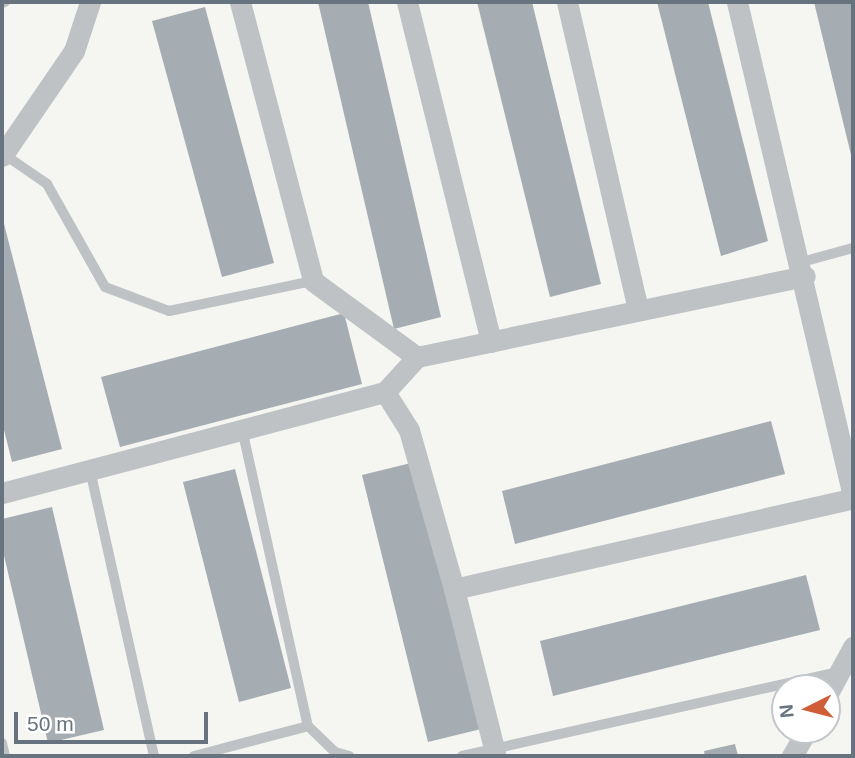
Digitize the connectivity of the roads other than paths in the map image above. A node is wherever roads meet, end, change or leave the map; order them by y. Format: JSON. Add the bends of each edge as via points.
{"nodes":[{"id":1,"x":90,"y":2,"type":"edge"},
{"id":2,"x":240,"y":2,"type":"edge"},
{"id":3,"x":407,"y":2,"type":"edge"},
{"id":4,"x":567,"y":2,"type":"edge"},
{"id":5,"x":737,"y":2,"type":"edge"},
{"id":6,"x":3,"y":156,"type":"edge"},
{"id":7,"x":853,"y":248,"type":"edge"},
{"id":8,"x":803,"y":269,"type":"junction"},
{"id":9,"x":313,"y":281,"type":"junction"},
{"id":10,"x":638,"y":310,"type":"junction"},
{"id":11,"x":491,"y":342,"type":"junction"},
{"id":12,"x":417,"y":357,"type":"junction"},
{"id":13,"x":385,"y":392,"type":"junction"},
{"id":14,"x":242,"y":429,"type":"junction"},
{"id":15,"x":846,"y":432,"type":"edge"},
{"id":16,"x":90,"y":470,"type":"junction"},
{"id":17,"x":2,"y":494,"type":"edge"},
{"id":18,"x":853,"y":497,"type":"edge"},
{"id":19,"x":454,"y":589,"type":"junction"},
{"id":20,"x":853,"y":647,"type":"edge"},
{"id":21,"x":839,"y":672,"type":"joint"},
{"id":22,"x":308,"y":726,"type":"junction"},
{"id":23,"x":2,"y":743,"type":"edge"},
{"id":24,"x":495,"y":752,"type":"junction"},
{"id":25,"x":5,"y":756,"type":"edge"},
{"id":26,"x":153,"y":756,"type":"edge"},
{"id":27,"x":194,"y":756,"type":"edge"},
{"id":28,"x":349,"y":756,"type":"edge"},
{"id":29,"x":462,"y":756,"type":"edge"}],
"edges":[{"from":1,"to":6,"type":"street","via":[[74,51]]},
{"from":2,"to":9,"type":"street"},
{"from":3,"to":11,"type":"street"},
{"from":4,"to":10,"type":"street"},
{"from":5,"to":8,"type":"street"},
{"from":6,"to":9,"type":"lane","via":[[47,184],[105,287],[169,311]]},
{"from":7,"to":8,"type":"lane"},
{"from":8,"to":10,"type":"street"},
{"from":8,"to":15,"type":"street"},
{"from":9,"to":12,"type":"street"},
{"from":10,"to":11,"type":"street"},
{"from":11,"to":12,"type":"street"},
{"from":12,"to":13,"type":"street"},
{"from":13,"to":14,"type":"street"},
{"from":13,"to":19,"type":"street","via":[[410,430]]},
{"from":14,"to":16,"type":"street"},
{"from":14,"to":22,"type":"lane"},
{"from":15,"to":18,"type":"street"},
{"from":16,"to":17,"type":"street"},
{"from":16,"to":26,"type":"lane"},
{"from":18,"to":19,"type":"street"},
{"from":19,"to":24,"type":"street"},
{"from":20,"to":21,"type":"street"},
{"from":21,"to":24,"type":"lane"},
{"from":22,"to":27,"type":"lane"},
{"from":22,"to":28,"type":"lane","via":[[335,751]]},
{"from":23,"to":25,"type":"lane"},
{"from":24,"to":29,"type":"lane"}]}
